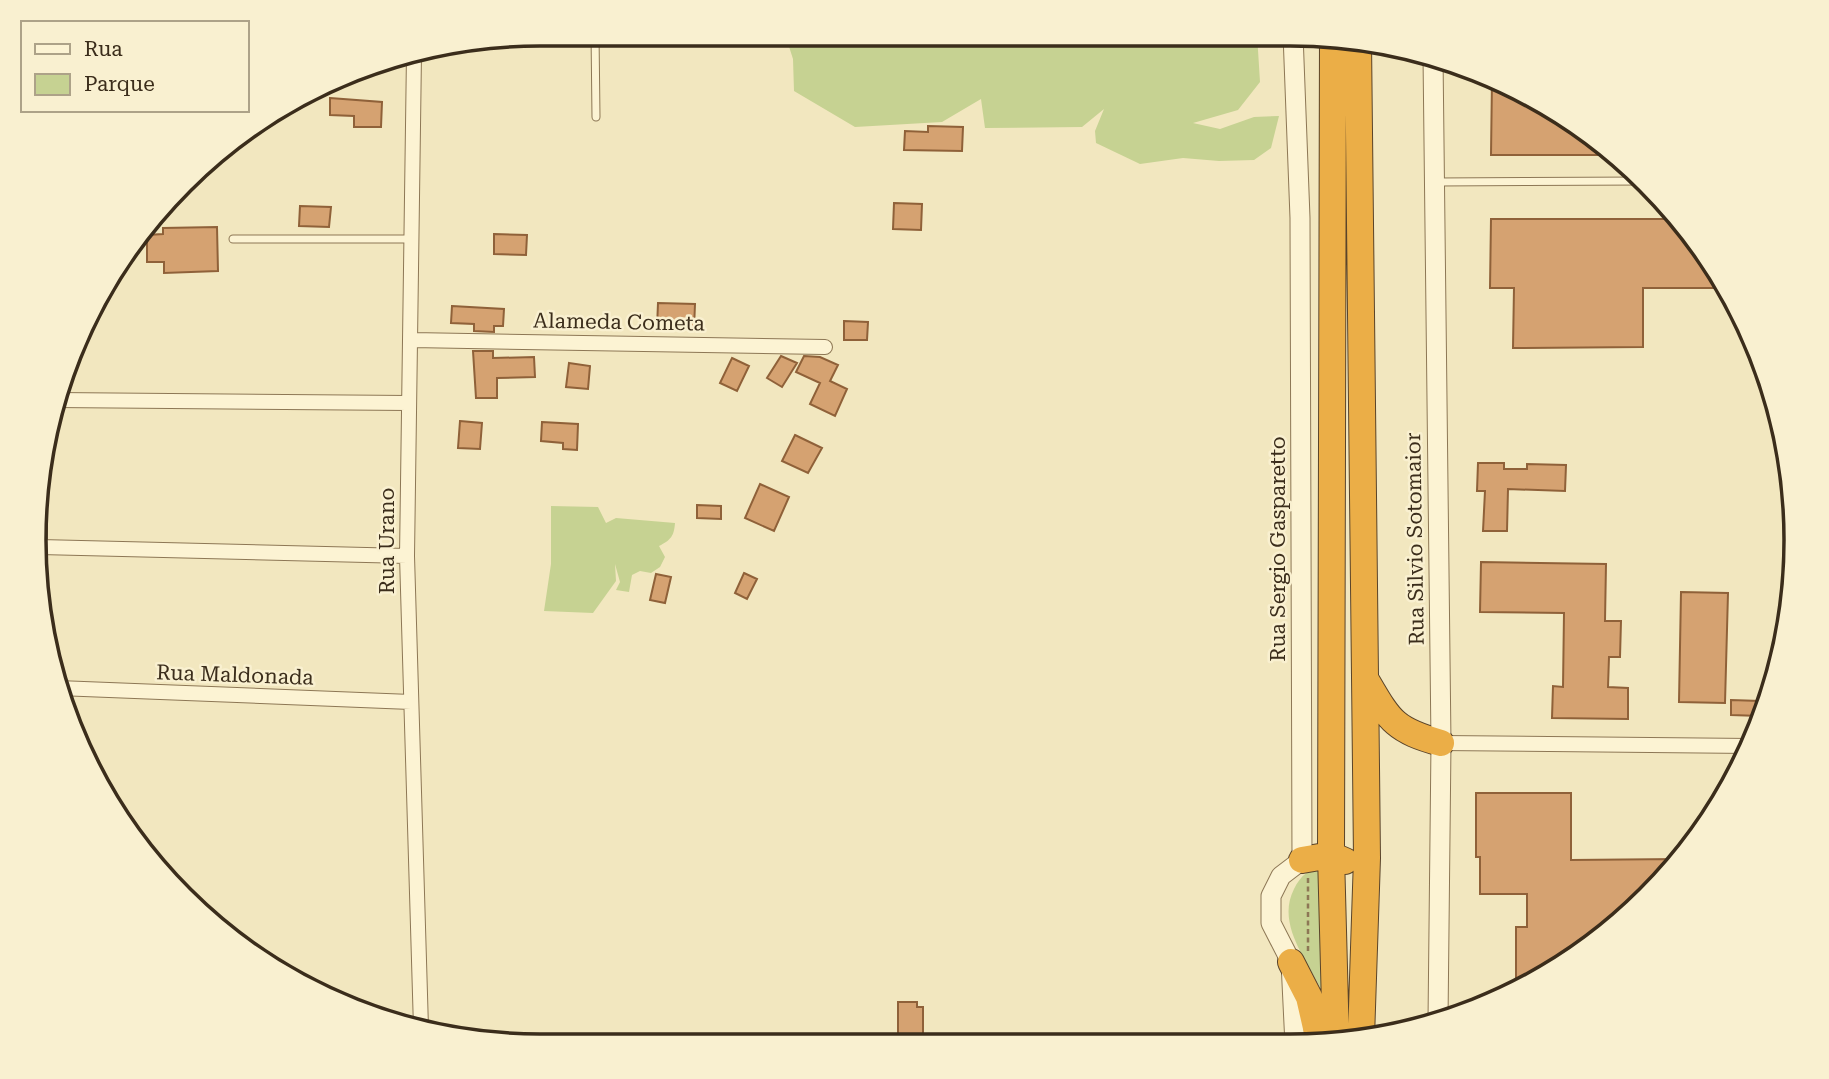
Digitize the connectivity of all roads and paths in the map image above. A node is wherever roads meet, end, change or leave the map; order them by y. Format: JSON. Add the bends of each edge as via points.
{"nodes":[{"id":1,"x":595,"y":46,"type":"edge"},
{"id":2,"x":1293,"y":46,"type":"edge"},
{"id":3,"x":1328,"y":48,"type":"edge"},
{"id":4,"x":1333,"y":48,"type":"edge"},
{"id":5,"x":1359,"y":51,"type":"edge"},
{"id":6,"x":414,"y":62,"type":"edge"},
{"id":7,"x":1433,"y":67,"type":"edge"},
{"id":8,"x":1334,"y":72,"type":"junction"},
{"id":9,"x":596,"y":117,"type":"dead end"},
{"id":10,"x":1629,"y":181,"type":"edge"},
{"id":11,"x":1434,"y":182,"type":"junction"},
{"id":12,"x":233,"y":239,"type":"dead end"},
{"id":13,"x":413,"y":239,"type":"junction"},
{"id":14,"x":412,"y":340,"type":"junction"},
{"id":15,"x":825,"y":347,"type":"dead end"},
{"id":16,"x":66,"y":400,"type":"edge"},
{"id":17,"x":408,"y":403,"type":"junction"},
{"id":18,"x":46,"y":547,"type":"edge"},
{"id":19,"x":407,"y":556,"type":"junction"},
{"id":20,"x":1365,"y":679,"type":"junction"},
{"id":21,"x":69,"y":688,"type":"edge"},
{"id":22,"x":411,"y":702,"type":"junction"},
{"id":23,"x":1441,"y":743,"type":"junction"},
{"id":24,"x":1738,"y":746,"type":"edge"},
{"id":25,"x":1331,"y":855,"type":"junction"},
{"id":26,"x":1302,"y":860,"type":"junction"},
{"id":27,"x":1291,"y":962,"type":"junction"},
{"id":28,"x":1438,"y":1010,"type":"edge"},
{"id":29,"x":421,"y":1019,"type":"edge"},
{"id":30,"x":1365,"y":1027,"type":"edge"},
{"id":31,"x":1365,"y":1027,"type":"edge"},
{"id":32,"x":1335,"y":1031,"type":"edge"},
{"id":33,"x":1317,"y":1032,"type":"edge"},
{"id":34,"x":1294,"y":1034,"type":"edge"}],
"edges":[{"from":1,"to":9,"type":"lane"},
{"from":2,"to":26,"type":"street","name":"Rua Sergio Gasparetto","via":[[1300,232]]},
{"from":3,"to":8,"type":"highway"},
{"from":4,"to":8,"type":"highway"},
{"from":5,"to":20,"type":"highway"},
{"from":6,"to":13,"type":"street","name":"Rua Urano"},
{"from":7,"to":11,"type":"street","name":"Rua Silvio Sotomaior"},
{"from":8,"to":25,"type":"highway"},
{"from":10,"to":11,"type":"lane"},
{"from":11,"to":23,"type":"street","name":"Rua Silvio Sotomaior"},
{"from":12,"to":13,"type":"lane"},
{"from":13,"to":14,"type":"street","name":"Rua Urano"},
{"from":14,"to":15,"type":"street","name":"Alameda Cometa"},
{"from":14,"to":17,"type":"street","name":"Rua Urano"},
{"from":16,"to":17,"type":"street"},
{"from":17,"to":19,"type":"street","name":"Rua Urano"},
{"from":18,"to":19,"type":"street"},
{"from":19,"to":22,"type":"street","name":"Rua Urano"},
{"from":20,"to":23,"type":"highway","via":[[1385,714],[1406,733]]},
{"from":20,"to":30,"type":"highway"},
{"from":21,"to":22,"type":"street","name":"Rua Maldonada"},
{"from":22,"to":29,"type":"street","name":"Rua Urano"},
{"from":23,"to":24,"type":"street"},
{"from":23,"to":28,"type":"street","name":"Rua Silvio Sotomaior"},
{"from":25,"to":26,"type":"highway"},
{"from":25,"to":31,"type":"highway","via":[[1345,862],[1353,887]]},
{"from":25,"to":32,"type":"highway"},
{"from":26,"to":27,"type":"street","via":[[1281,876],[1271,896],[1271,923]]},
{"from":27,"to":33,"type":"highway","via":[[1310,997]]},
{"from":27,"to":34,"type":"street"}]}
